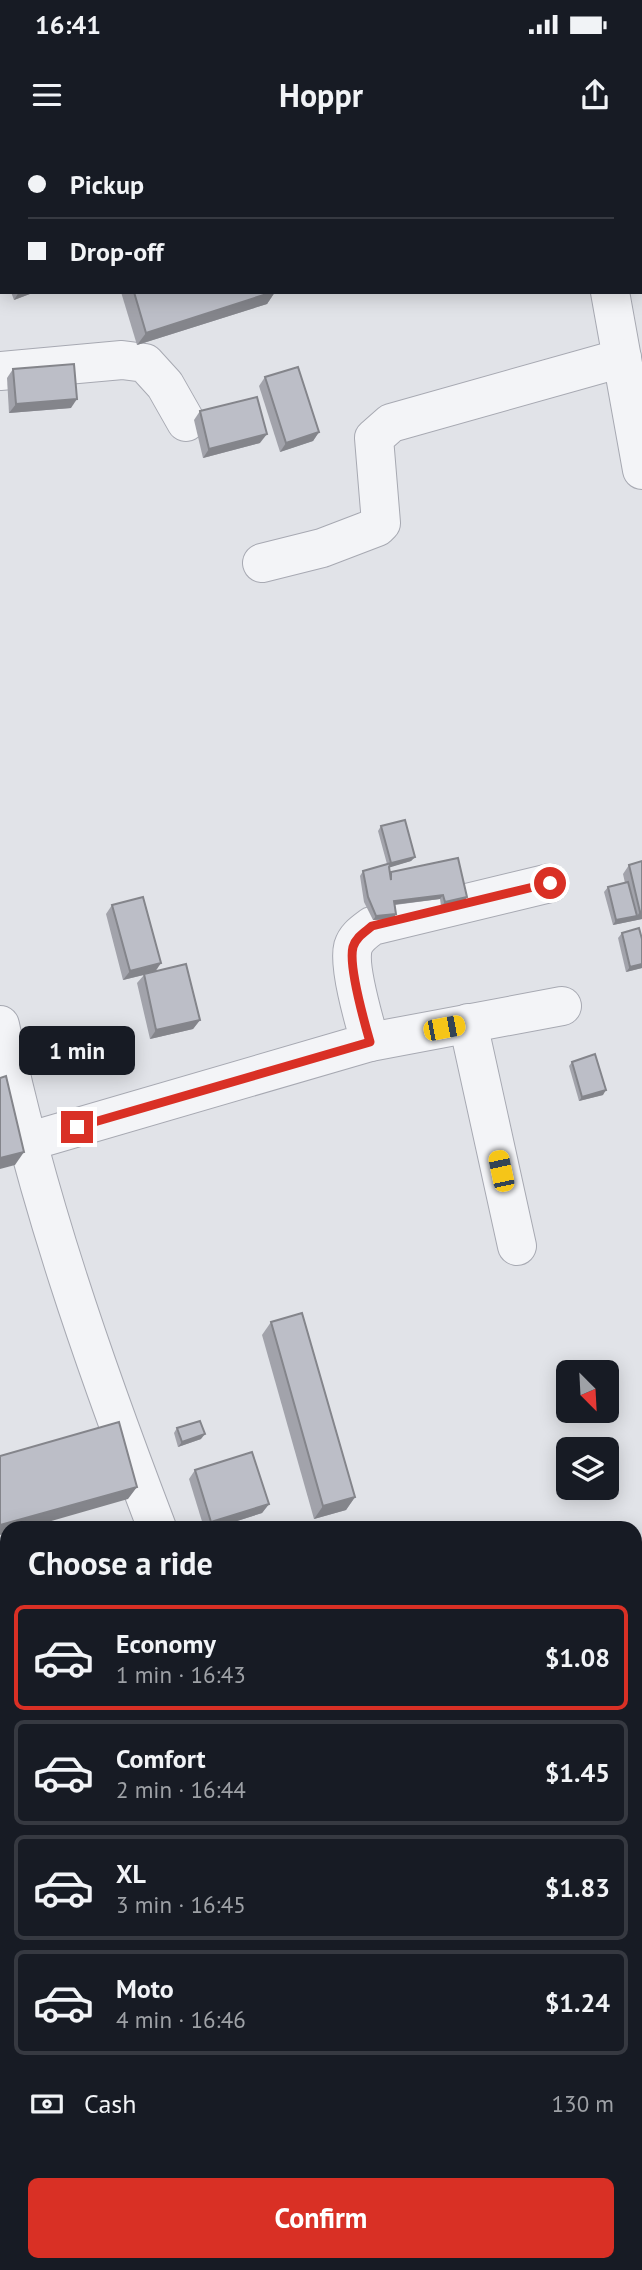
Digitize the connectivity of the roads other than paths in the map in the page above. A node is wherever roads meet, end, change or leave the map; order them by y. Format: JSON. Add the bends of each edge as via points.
{"nodes":[{"id":1,"x":610,"y":294,"type":"edge"},
{"id":2,"x":622,"y":358,"type":"junction"},
{"id":3,"x":0,"y":371,"type":"edge"},
{"id":4,"x":186,"y":422,"type":"dead end"},
{"id":5,"x":642,"y":470,"type":"edge"},
{"id":6,"x":262,"y":563,"type":"dead end"},
{"id":7,"x":550,"y":883,"type":"dead end"},
{"id":8,"x":562,"y":1006,"type":"dead end"},
{"id":9,"x":468,"y":1023,"type":"junction"},
{"id":10,"x":0,"y":1027,"type":"edge"},
{"id":11,"x":370,"y":1042,"type":"junction"},
{"id":12,"x":27,"y":1142,"type":"junction"},
{"id":13,"x":517,"y":1246,"type":"dead end"},
{"id":14,"x":154,"y":1521,"type":"edge"}],
"edges":[{"from":1,"to":2,"type":"street"},
{"from":2,"to":5,"type":"street"},
{"from":2,"to":6,"type":"street","via":[[391,423],[374,438],[381,523],[322,548]]},
{"from":3,"to":4,"type":"street","via":[[122,360],[145,363],[165,385]]},
{"from":7,"to":11,"type":"street","via":[[372,926],[359,936],[353,946],[353,962]]},
{"from":8,"to":9,"type":"street"},
{"from":9,"to":11,"type":"street"},
{"from":9,"to":13,"type":"street"},
{"from":10,"to":12,"type":"street"},
{"from":11,"to":12,"type":"street"},
{"from":12,"to":14,"type":"street","via":[[91,1350]]}]}
